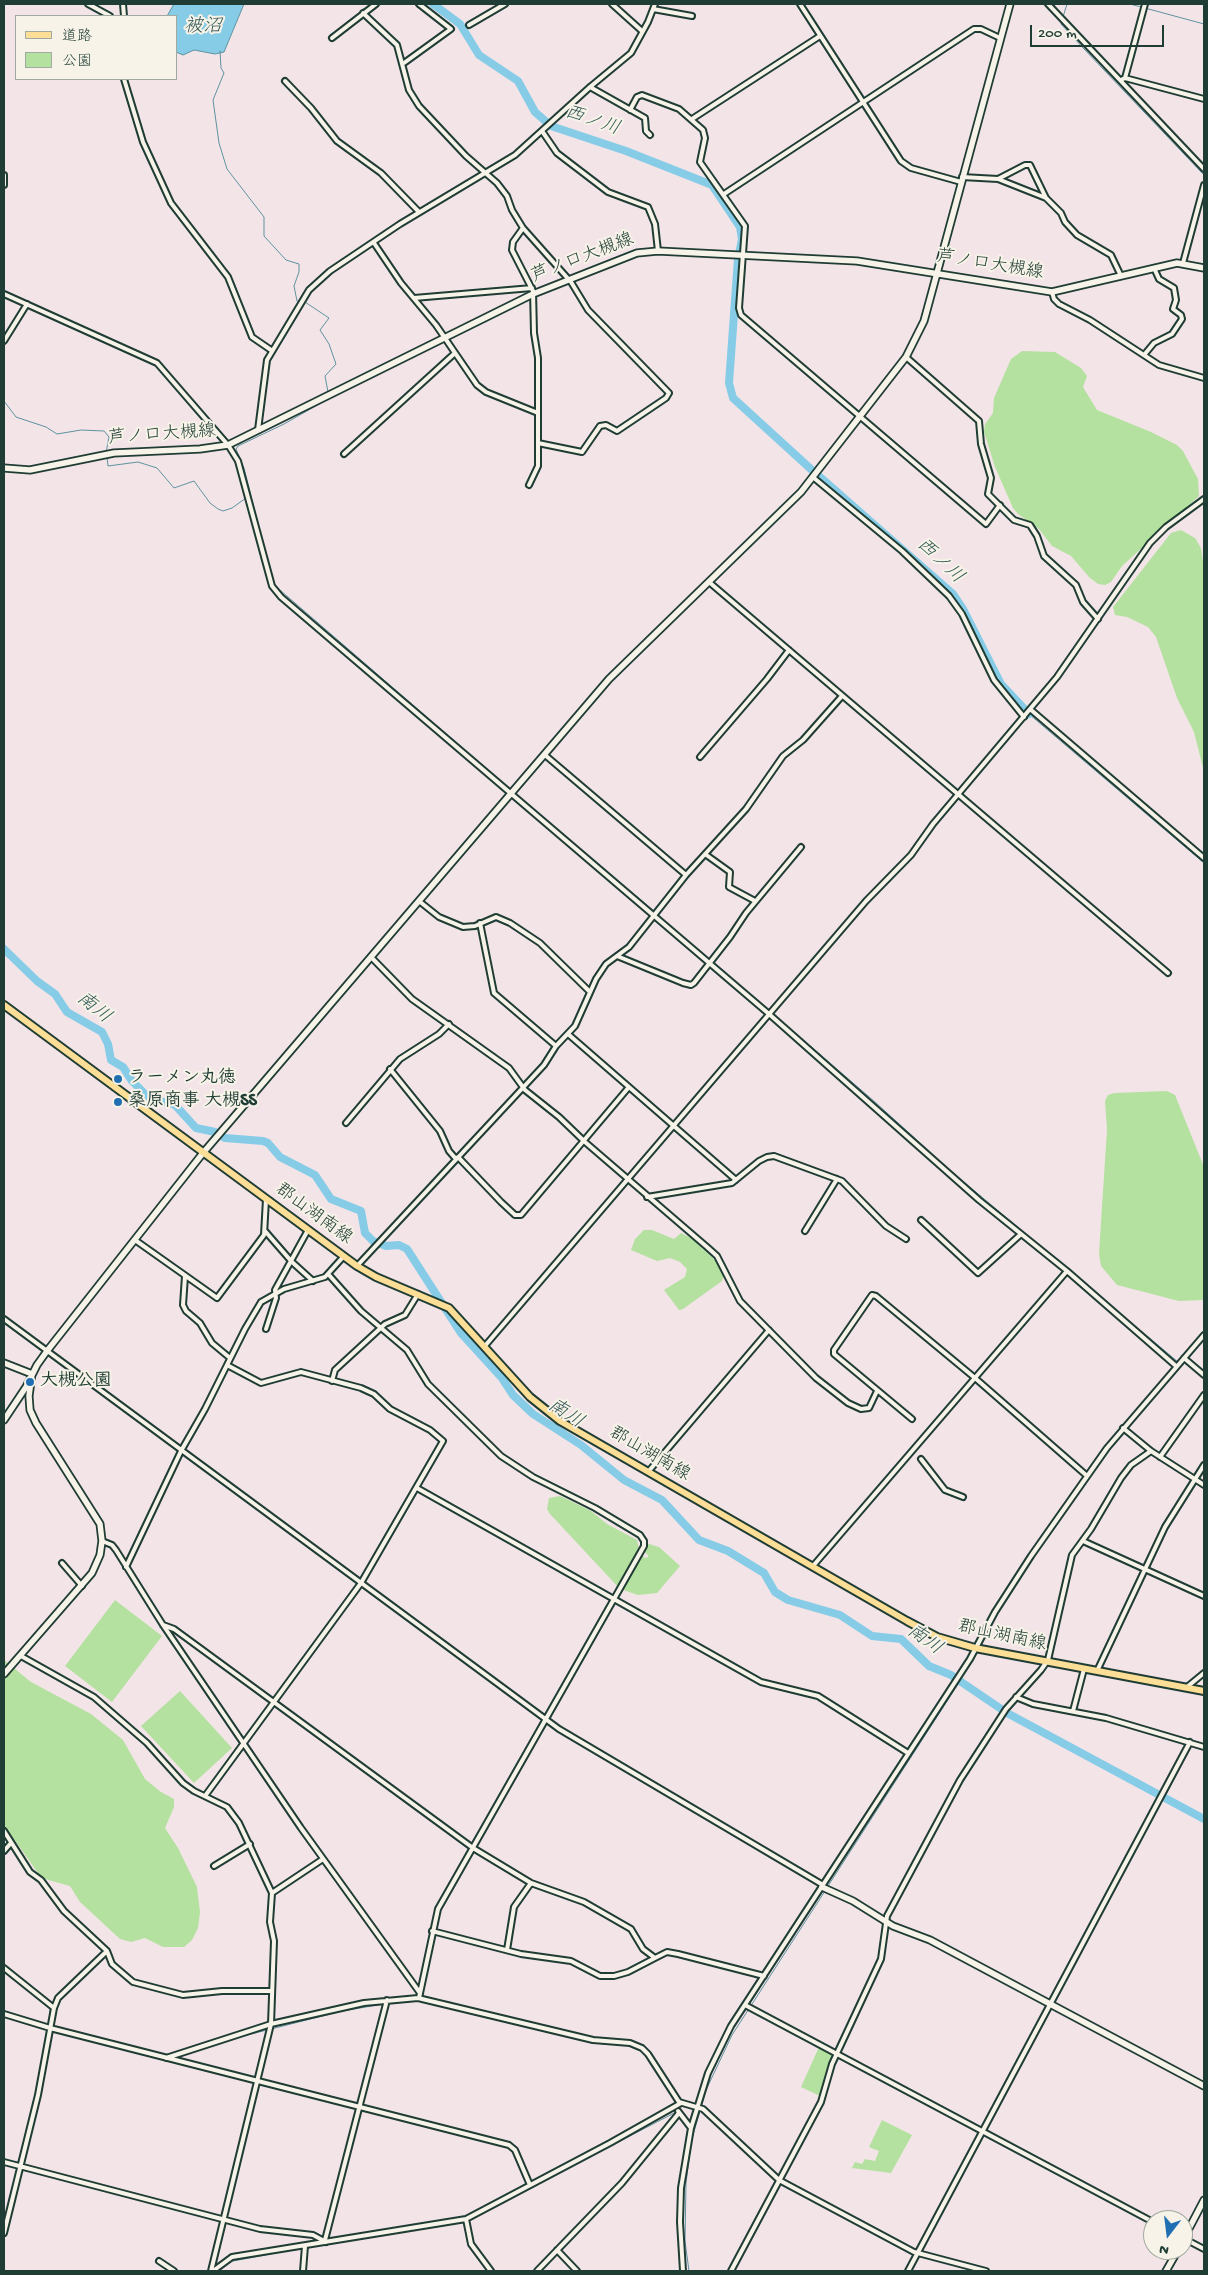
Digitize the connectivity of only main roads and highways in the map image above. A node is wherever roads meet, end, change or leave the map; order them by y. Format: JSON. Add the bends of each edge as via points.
{"nodes":[{"id":1,"x":4,"y":1004,"type":"edge"},
{"id":2,"x":1204,"y":1691,"type":"edge"}],
"edges":[{"from":1,"to":2,"type":"main road","name":"郡山湖南線","via":[[357,1266],[449,1308],[530,1397],[579,1433],[937,1637],[975,1648]]}]}
